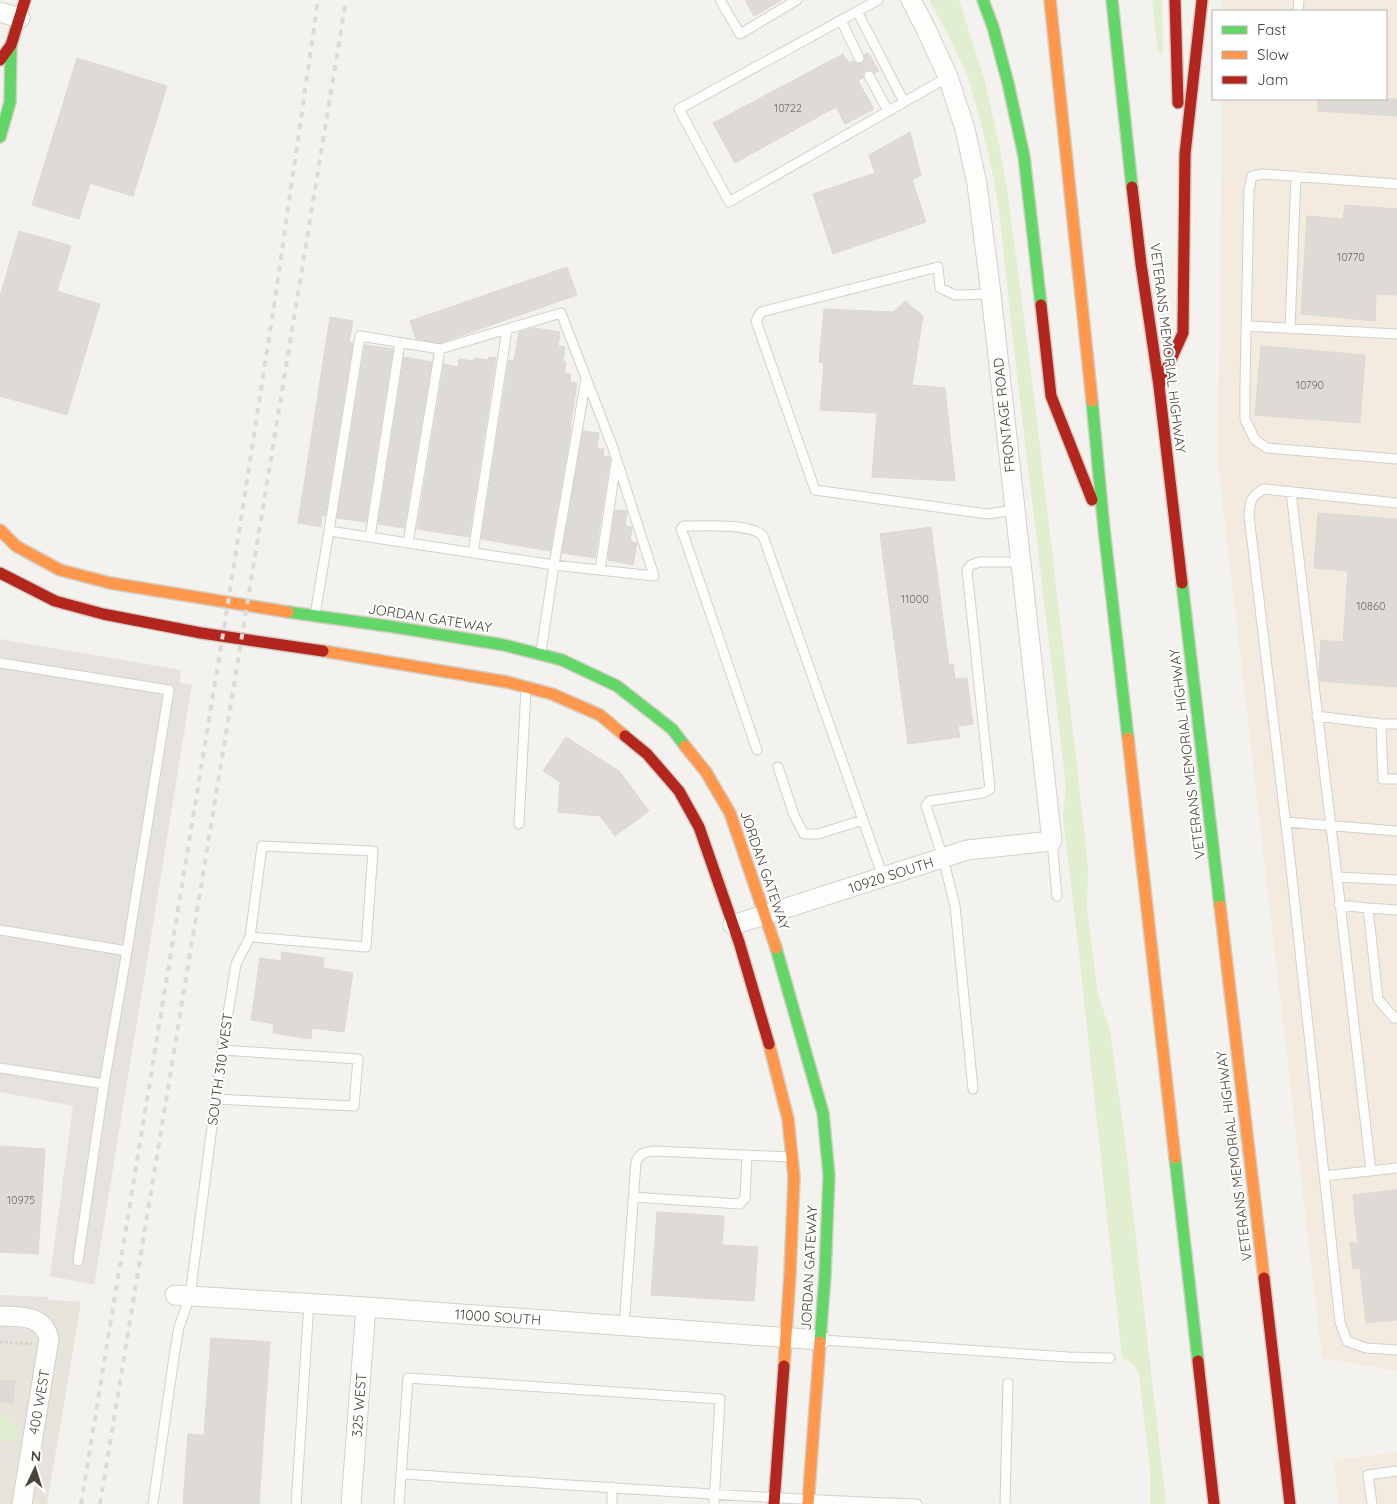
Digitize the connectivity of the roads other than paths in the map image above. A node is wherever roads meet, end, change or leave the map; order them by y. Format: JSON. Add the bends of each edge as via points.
{"nodes":[{"id":1,"x":25,"y":0,"type":"edge"},
{"id":2,"x":720,"y":0,"type":"edge"},
{"id":3,"x":797,"y":0,"type":"edge"},
{"id":4,"x":878,"y":0,"type":"edge"},
{"id":5,"x":910,"y":0,"type":"edge"},
{"id":6,"x":983,"y":0,"type":"edge"},
{"id":7,"x":1050,"y":0,"type":"edge"},
{"id":8,"x":1112,"y":0,"type":"edge"},
{"id":9,"x":1174,"y":0,"type":"edge"},
{"id":10,"x":1201,"y":2,"type":"edge"},
{"id":11,"x":857,"y":11,"type":"junction"},
{"id":12,"x":0,"y":12,"type":"edge"},
{"id":13,"x":20,"y":18,"type":"junction"},
{"id":14,"x":841,"y":20,"type":"junction"},
{"id":15,"x":11,"y":45,"type":"junction"},
{"id":16,"x":860,"y":58,"type":"dead end"},
{"id":17,"x":0,"y":60,"type":"edge"},
{"id":18,"x":869,"y":76,"type":"dead end"},
{"id":19,"x":948,"y":77,"type":"junction"},
{"id":20,"x":904,"y":102,"type":"junction"},
{"id":21,"x":888,"y":111,"type":"junction"},
{"id":22,"x":0,"y":137,"type":"edge"},
{"id":23,"x":1185,"y":154,"type":"junction"},
{"id":24,"x":1296,"y":176,"type":"junction"},
{"id":25,"x":1397,"y":184,"type":"edge"},
{"id":26,"x":991,"y":294,"type":"junction"},
{"id":27,"x":1246,"y":326,"type":"junction"},
{"id":28,"x":507,"y":329,"type":"junction"},
{"id":29,"x":1290,"y":329,"type":"junction"},
{"id":30,"x":1397,"y":334,"type":"edge"},
{"id":31,"x":400,"y":343,"type":"junction"},
{"id":32,"x":440,"y":349,"type":"junction"},
{"id":33,"x":586,"y":379,"type":"junction"},
{"id":34,"x":1159,"y":386,"type":"junction"},
{"id":35,"x":616,"y":459,"type":"junction"},
{"id":36,"x":1397,"y":459,"type":"edge"},
{"id":37,"x":1291,"y":492,"type":"junction"},
{"id":38,"x":1397,"y":503,"type":"edge"},
{"id":39,"x":1014,"y":510,"type":"junction"},
{"id":40,"x":1104,"y":529,"type":"junction"},
{"id":41,"x":0,"y":530,"type":"edge"},
{"id":42,"x":329,"y":531,"type":"junction"},
{"id":43,"x":370,"y":537,"type":"junction"},
{"id":44,"x":408,"y":543,"type":"junction"},
{"id":45,"x":6,"y":553,"type":"dead end"},
{"id":46,"x":473,"y":553,"type":"junction"},
{"id":47,"x":22,"y":562,"type":"dead end"},
{"id":48,"x":1020,"y":562,"type":"junction"},
{"id":49,"x":554,"y":565,"type":"junction"},
{"id":50,"x":36,"y":570,"type":"dead end"},
{"id":51,"x":600,"y":570,"type":"junction"},
{"id":52,"x":0,"y":573,"type":"edge"},
{"id":53,"x":97,"y":580,"type":"junction"},
{"id":54,"x":315,"y":616,"type":"junction"},
{"id":55,"x":541,"y":655,"type":"junction"},
{"id":56,"x":0,"y":663,"type":"edge"},
{"id":57,"x":526,"y":686,"type":"junction"},
{"id":58,"x":1317,"y":716,"type":"junction"},
{"id":59,"x":1381,"y":724,"type":"junction"},
{"id":60,"x":1397,"y":724,"type":"edge"},
{"id":61,"x":757,"y":750,"type":"dead end"},
{"id":62,"x":778,"y":767,"type":"dead end"},
{"id":63,"x":1397,"y":779,"type":"edge"},
{"id":64,"x":863,"y":820,"type":"junction"},
{"id":65,"x":1286,"y":822,"type":"junction"},
{"id":66,"x":519,"y":824,"type":"dead end"},
{"id":67,"x":1330,"y":826,"type":"junction"},
{"id":68,"x":1397,"y":831,"type":"edge"},
{"id":69,"x":1052,"y":841,"type":"junction"},
{"id":70,"x":943,"y":858,"type":"junction"},
{"id":71,"x":883,"y":877,"type":"junction"},
{"id":72,"x":1337,"y":877,"type":"junction"},
{"id":73,"x":1397,"y":880,"type":"edge"},
{"id":74,"x":1057,"y":896,"type":"dead end"},
{"id":75,"x":1339,"y":905,"type":"junction"},
{"id":76,"x":1368,"y":908,"type":"junction"},
{"id":77,"x":1397,"y":910,"type":"edge"},
{"id":78,"x":765,"y":915,"type":"junction"},
{"id":79,"x":733,"y":925,"type":"junction"},
{"id":80,"x":0,"y":930,"type":"edge"},
{"id":81,"x":250,"y":937,"type":"junction"},
{"id":82,"x":127,"y":951,"type":"junction"},
{"id":83,"x":1397,"y":1018,"type":"edge"},
{"id":84,"x":222,"y":1050,"type":"junction"},
{"id":85,"x":0,"y":1068,"type":"edge"},
{"id":86,"x":104,"y":1084,"type":"junction"},
{"id":87,"x":974,"y":1089,"type":"dead end"},
{"id":88,"x":215,"y":1099,"type":"junction"},
{"id":89,"x":747,"y":1155,"type":"junction"},
{"id":90,"x":792,"y":1157,"type":"junction"},
{"id":91,"x":1397,"y":1168,"type":"edge"},
{"id":92,"x":1371,"y":1171,"type":"junction"},
{"id":93,"x":1324,"y":1176,"type":"junction"},
{"id":94,"x":633,"y":1197,"type":"junction"},
{"id":95,"x":78,"y":1261,"type":"dead end"},
{"id":96,"x":183,"y":1296,"type":"junction"},
{"id":97,"x":309,"y":1304,"type":"junction"},
{"id":98,"x":366,"y":1307,"type":"junction"},
{"id":99,"x":0,"y":1316,"type":"edge"},
{"id":100,"x":624,"y":1326,"type":"junction"},
{"id":101,"x":786,"y":1338,"type":"junction"},
{"id":102,"x":820,"y":1340,"type":"junction"},
{"id":103,"x":1397,"y":1350,"type":"edge"},
{"id":104,"x":1110,"y":1358,"type":"dead end"},
{"id":105,"x":1008,"y":1383,"type":"dead end"},
{"id":106,"x":1397,"y":1471,"type":"edge"},
{"id":107,"x":402,"y":1474,"type":"junction"},
{"id":108,"x":612,"y":1487,"type":"junction"},
{"id":109,"x":715,"y":1500,"type":"edge"},
{"id":110,"x":774,"y":1501,"type":"edge"},
{"id":111,"x":809,"y":1502,"type":"edge"},
{"id":112,"x":22,"y":1504,"type":"edge"},
{"id":113,"x":153,"y":1504,"type":"edge"},
{"id":114,"x":296,"y":1504,"type":"edge"},
{"id":115,"x":351,"y":1504,"type":"edge"},
{"id":116,"x":399,"y":1504,"type":"edge"},
{"id":117,"x":612,"y":1504,"type":"edge"},
{"id":118,"x":917,"y":1504,"type":"edge"},
{"id":119,"x":1005,"y":1504,"type":"edge"},
{"id":120,"x":1214,"y":1504,"type":"edge"},
{"id":121,"x":1290,"y":1504,"type":"edge"},
{"id":122,"x":1372,"y":1504,"type":"edge"}],
"edges":[{"from":1,"to":13,"type":"main road"},
{"from":2,"to":3,"type":"lane","via":[[740,34]]},
{"from":4,"to":11,"type":"lane"},
{"from":5,"to":19,"type":"street","name":"FRONTAGE ROAD"},
{"from":6,"to":40,"type":"main road","via":[[1008,83],[1024,156],[1051,396]]},
{"from":7,"to":40,"type":"main road"},
{"from":8,"to":34,"type":"main road","name":"VETERANS MEMORIAL HIGHWAY","via":[[1141,264]]},
{"from":9,"to":23,"type":"main road","via":[[1177,100]]},
{"from":10,"to":23,"type":"main road"},
{"from":11,"to":14,"type":"lane"},
{"from":11,"to":20,"type":"lane"},
{"from":12,"to":13,"type":"street"},
{"from":13,"to":15,"type":"main road"},
{"from":14,"to":16,"type":"lane"},
{"from":14,"to":21,"type":"lane","via":[[679,109],[729,202]]},
{"from":15,"to":17,"type":"main road"},
{"from":15,"to":22,"type":"main road","via":[[10,102]]},
{"from":18,"to":21,"type":"lane"},
{"from":19,"to":20,"type":"lane"},
{"from":19,"to":26,"type":"street","name":"FRONTAGE ROAD","via":[[965,130],[977,184]]},
{"from":20,"to":21,"type":"lane"},
{"from":23,"to":34,"type":"main road","via":[[1183,332]]},
{"from":24,"to":25,"type":"lane"},
{"from":24,"to":27,"type":"lane","via":[[1252,176]]},
{"from":24,"to":29,"type":"lane"},
{"from":26,"to":39,"type":"street","name":"FRONTAGE ROAD"},
{"from":26,"to":39,"type":"lane","via":[[954,295],[940,288],[938,267],[761,312],[756,321],[815,490],[987,514]]},
{"from":27,"to":29,"type":"lane"},
{"from":27,"to":36,"type":"lane","via":[[1245,419],[1255,440],[1267,448]]},
{"from":28,"to":32,"type":"lane"},
{"from":28,"to":33,"type":"lane","via":[[561,313]]},
{"from":28,"to":46,"type":"lane"},
{"from":29,"to":30,"type":"lane"},
{"from":31,"to":32,"type":"lane"},
{"from":31,"to":42,"type":"lane","via":[[360,336]]},
{"from":31,"to":43,"type":"lane"},
{"from":32,"to":44,"type":"lane"},
{"from":33,"to":35,"type":"lane"},
{"from":33,"to":49,"type":"lane"},
{"from":34,"to":121,"type":"main road","name":"VETERANS MEMORIAL HIGHWAY"},
{"from":35,"to":51,"type":"lane"},
{"from":35,"to":51,"type":"lane","via":[[654,576]]},
{"from":37,"to":38,"type":"lane"},
{"from":37,"to":58,"type":"lane"},
{"from":37,"to":65,"type":"lane","via":[[1264,489],[1254,495],[1249,516]]},
{"from":39,"to":48,"type":"street","name":"FRONTAGE ROAD"},
{"from":40,"to":120,"type":"main road"},
{"from":41,"to":53,"type":"main road","name":"JORDAN GATEWAY","via":[[16,546],[60,570]]},
{"from":42,"to":43,"type":"lane"},
{"from":42,"to":54,"type":"lane"},
{"from":43,"to":44,"type":"lane"},
{"from":44,"to":46,"type":"lane"},
{"from":45,"to":47,"type":"main road"},
{"from":46,"to":49,"type":"lane"},
{"from":48,"to":69,"type":"street","name":"FRONTAGE ROAD"},
{"from":48,"to":70,"type":"lane","via":[[980,562],[967,570],[990,789],[983,793],[929,801],[926,806]]},
{"from":49,"to":51,"type":"lane"},
{"from":49,"to":55,"type":"lane"},
{"from":50,"to":53,"type":"main road","via":[[64,584]]},
{"from":52,"to":57,"type":"main road","name":"JORDAN GATEWAY","via":[[55,601],[103,614]]},
{"from":53,"to":54,"type":"main road","name":"JORDAN GATEWAY"},
{"from":54,"to":55,"type":"main road","name":"JORDAN GATEWAY","via":[[504,645]]},
{"from":55,"to":78,"type":"main road","name":"JORDAN GATEWAY","via":[[562,660],[617,686],[672,729],[706,772],[730,813]]},
{"from":56,"to":82,"type":"lane","via":[[169,690]]},
{"from":57,"to":66,"type":"lane"},
{"from":57,"to":79,"type":"main road","name":"JORDAN GATEWAY","via":[[600,715],[648,754],[679,791],[699,827]]},
{"from":58,"to":59,"type":"lane"},
{"from":58,"to":67,"type":"lane"},
{"from":59,"to":60,"type":"lane"},
{"from":59,"to":63,"type":"lane","via":[[1383,779]]},
{"from":61,"to":64,"type":"lane","via":[[684,539],[681,529],[684,526],[747,527],[764,536]]},
{"from":62,"to":64,"type":"lane","via":[[804,834],[818,834]]},
{"from":64,"to":71,"type":"lane"},
{"from":65,"to":67,"type":"lane"},
{"from":65,"to":93,"type":"lane"},
{"from":67,"to":68,"type":"lane"},
{"from":67,"to":72,"type":"lane"},
{"from":69,"to":70,"type":"street","name":"10920 SOUTH","via":[[967,850]]},
{"from":69,"to":74,"type":"lane"},
{"from":70,"to":71,"type":"street","name":"10920 SOUTH"},
{"from":70,"to":87,"type":"lane","via":[[955,906]]},
{"from":71,"to":78,"type":"street","name":"10920 SOUTH"},
{"from":72,"to":73,"type":"lane"},
{"from":72,"to":75,"type":"lane"},
{"from":75,"to":76,"type":"lane"},
{"from":75,"to":92,"type":"lane"},
{"from":76,"to":77,"type":"lane"},
{"from":76,"to":83,"type":"lane","via":[[1378,999]]},
{"from":78,"to":79,"type":"street","name":"10920 SOUTH"},
{"from":78,"to":102,"type":"main road","name":"JORDAN GATEWAY","via":[[823,1113],[829,1175]]},
{"from":79,"to":90,"type":"main road","name":"JORDAN GATEWAY","via":[[772,1052],[788,1119]]},
{"from":80,"to":82,"type":"lane"},
{"from":81,"to":81,"type":"lane","name":"SOUTH 310 WEST","via":[[262,846],[373,851],[366,947]]},
{"from":81,"to":84,"type":"lane","name":"SOUTH 310 WEST","via":[[236,964]]},
{"from":82,"to":86,"type":"lane"},
{"from":84,"to":88,"type":"lane","name":"SOUTH 310 WEST"},
{"from":84,"to":88,"type":"lane","via":[[358,1060],[354,1106]]},
{"from":85,"to":86,"type":"lane"},
{"from":86,"to":95,"type":"lane"},
{"from":88,"to":96,"type":"lane","name":"SOUTH 310 WEST"},
{"from":89,"to":90,"type":"lane"},
{"from":89,"to":94,"type":"lane","via":[[644,1152],[636,1162]]},
{"from":89,"to":94,"type":"lane","via":[[745,1198],[740,1204]]},
{"from":90,"to":101,"type":"main road","name":"JORDAN GATEWAY","via":[[794,1177]]},
{"from":91,"to":92,"type":"lane"},
{"from":92,"to":93,"type":"lane"},
{"from":93,"to":103,"type":"lane","via":[[1340,1322],[1346,1340],[1366,1348]]},
{"from":94,"to":100,"type":"lane"},
{"from":96,"to":97,"type":"street","name":"11000 SOUTH"},
{"from":96,"to":113,"type":"lane","name":"SOUTH 310 WEST"},
{"from":97,"to":98,"type":"street","name":"11000 SOUTH"},
{"from":97,"to":114,"type":"lane"},
{"from":98,"to":100,"type":"street","name":"11000 SOUTH"},
{"from":98,"to":115,"type":"street","name":"325 WEST"},
{"from":99,"to":112,"type":"street","name":"400 WEST","via":[[40,1322],[41,1337],[49,1339]]},
{"from":100,"to":101,"type":"street","name":"11000 SOUTH"},
{"from":101,"to":102,"type":"street","name":"11000 SOUTH"},
{"from":101,"to":110,"type":"main road","name":"JORDAN GATEWAY"},
{"from":102,"to":104,"type":"lane"},
{"from":102,"to":111,"type":"main road","name":"JORDAN GATEWAY"},
{"from":105,"to":119,"type":"lane"},
{"from":106,"to":122,"type":"lane","via":[[1368,1475]]},
{"from":107,"to":108,"type":"lane"},
{"from":107,"to":109,"type":"lane","via":[[408,1378],[710,1398],[720,1399]]},
{"from":107,"to":116,"type":"lane"},
{"from":108,"to":109,"type":"lane"},
{"from":108,"to":117,"type":"lane"},
{"from":109,"to":110,"type":"lane"},
{"from":110,"to":111,"type":"lane"},
{"from":111,"to":118,"type":"lane"}]}
